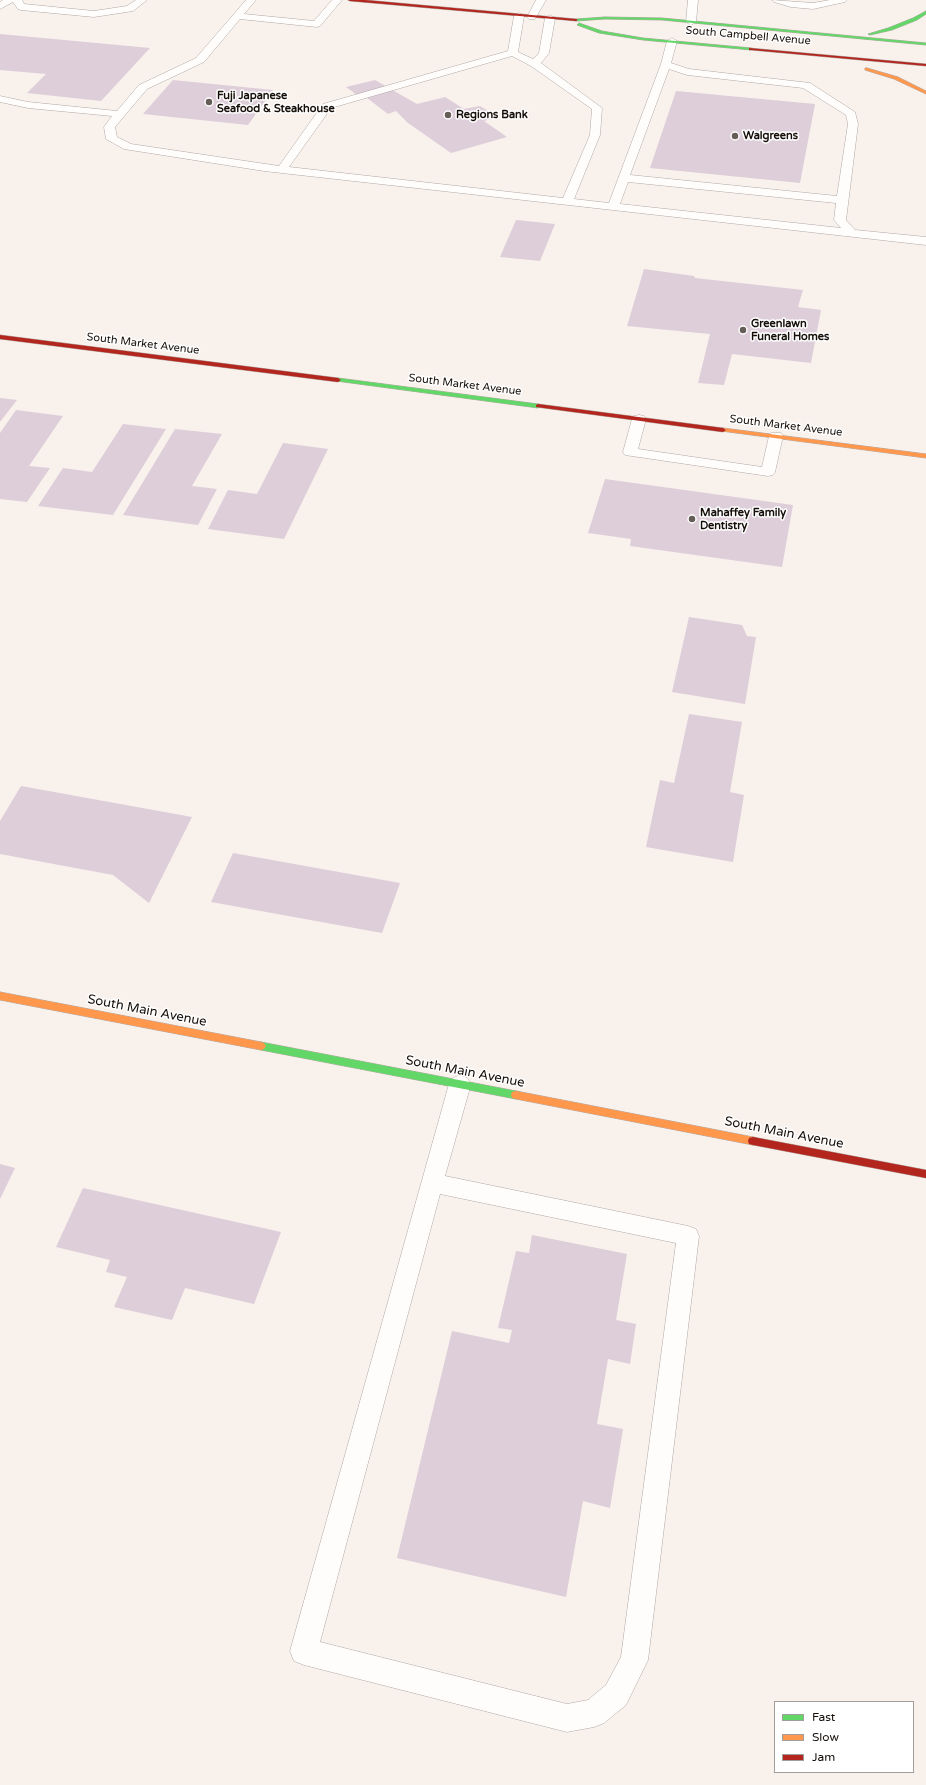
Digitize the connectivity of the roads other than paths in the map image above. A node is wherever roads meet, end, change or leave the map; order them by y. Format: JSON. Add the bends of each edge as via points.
{"nodes":[{"id":1,"x":10,"y":0,"type":"edge"},
{"id":2,"x":17,"y":0,"type":"edge"},
{"id":3,"x":142,"y":0,"type":"edge"},
{"id":4,"x":251,"y":0,"type":"edge"},
{"id":5,"x":337,"y":0,"type":"edge"},
{"id":6,"x":350,"y":0,"type":"edge"},
{"id":7,"x":541,"y":0,"type":"edge"},
{"id":8,"x":694,"y":0,"type":"edge"},
{"id":9,"x":777,"y":0,"type":"edge"},
{"id":10,"x":842,"y":0,"type":"edge"},
{"id":11,"x":0,"y":6,"type":"edge"},
{"id":12,"x":926,"y":12,"type":"edge"},
{"id":13,"x":238,"y":16,"type":"junction"},
{"id":14,"x":519,"y":16,"type":"junction"},
{"id":15,"x":532,"y":17,"type":"junction"},
{"id":16,"x":550,"y":18,"type":"junction"},
{"id":17,"x":570,"y":20,"type":"junction"},
{"id":18,"x":691,"y":22,"type":"junction"},
{"id":19,"x":837,"y":35,"type":"junction"},
{"id":20,"x":672,"y":42,"type":"junction"},
{"id":21,"x":926,"y":44,"type":"edge"},
{"id":22,"x":513,"y":53,"type":"junction"},
{"id":23,"x":534,"y":64,"type":"junction"},
{"id":24,"x":666,"y":64,"type":"junction"},
{"id":25,"x":926,"y":64,"type":"edge"},
{"id":26,"x":926,"y":93,"type":"edge"},
{"id":27,"x":0,"y":99,"type":"edge"},
{"id":28,"x":120,"y":114,"type":"junction"},
{"id":29,"x":282,"y":170,"type":"junction"},
{"id":30,"x":624,"y":178,"type":"junction"},
{"id":31,"x":843,"y":200,"type":"junction"},
{"id":32,"x":567,"y":202,"type":"junction"},
{"id":33,"x":613,"y":207,"type":"junction"},
{"id":34,"x":851,"y":233,"type":"junction"},
{"id":35,"x":926,"y":241,"type":"edge"},
{"id":36,"x":0,"y":337,"type":"edge"},
{"id":37,"x":639,"y":419,"type":"junction"},
{"id":38,"x":776,"y":436,"type":"junction"},
{"id":39,"x":926,"y":456,"type":"edge"},
{"id":40,"x":0,"y":996,"type":"edge"},
{"id":41,"x":460,"y":1084,"type":"junction"},
{"id":42,"x":926,"y":1174,"type":"edge"},
{"id":43,"x":432,"y":1183,"type":"junction"}],
"edges":[{"from":1,"to":11,"type":"lane"},
{"from":2,"to":3,"type":"lane","via":[[21,7],[94,14],[130,9]]},
{"from":4,"to":13,"type":"lane"},
{"from":5,"to":13,"type":"lane","via":[[317,24]]},
{"from":6,"to":14,"type":"main road","name":"South Campbell Avenue"},
{"from":7,"to":15,"type":"lane"},
{"from":8,"to":18,"type":"lane"},
{"from":9,"to":10,"type":"lane","via":[[813,6]]},
{"from":12,"to":19,"type":"main road","via":[[890,29],[865,34]]},
{"from":13,"to":28,"type":"lane","via":[[200,60],[144,87]]},
{"from":14,"to":15,"type":"main road","name":"South Campbell Avenue"},
{"from":14,"to":22,"type":"lane"},
{"from":15,"to":16,"type":"main road","name":"South Campbell Avenue"},
{"from":16,"to":17,"type":"main road","name":"South Campbell Avenue"},
{"from":16,"to":23,"type":"lane","via":[[544,53]]},
{"from":17,"to":18,"type":"main road","name":"South Campbell Avenue","via":[[605,18]]},
{"from":17,"to":20,"type":"main road","name":"South Campbell Avenue","via":[[601,32]]},
{"from":18,"to":19,"type":"main road","name":"South Campbell Avenue"},
{"from":19,"to":21,"type":"main road","name":"South Campbell Avenue"},
{"from":20,"to":24,"type":"lane"},
{"from":20,"to":25,"type":"main road","name":"South Campbell Avenue"},
{"from":20,"to":26,"type":"main road","via":[[712,51],[870,69]]},
{"from":22,"to":23,"type":"lane"},
{"from":22,"to":29,"type":"lane","via":[[327,106]]},
{"from":23,"to":32,"type":"lane","via":[[597,108],[595,135]]},
{"from":24,"to":30,"type":"lane"},
{"from":24,"to":31,"type":"lane","via":[[687,72],[806,85],[851,114],[853,124]]},
{"from":27,"to":28,"type":"lane","via":[[28,106]]},
{"from":28,"to":29,"type":"lane","via":[[109,127],[112,139],[128,147]]},
{"from":29,"to":32,"type":"lane"},
{"from":30,"to":31,"type":"lane"},
{"from":30,"to":33,"type":"lane"},
{"from":31,"to":34,"type":"lane","via":[[840,220]]},
{"from":32,"to":33,"type":"lane"},
{"from":33,"to":34,"type":"lane"},
{"from":34,"to":35,"type":"lane"},
{"from":36,"to":37,"type":"main road","name":"South Market Avenue"},
{"from":37,"to":38,"type":"main road","name":"South Market Avenue"},
{"from":37,"to":38,"type":"lane","via":[[630,452],[768,472]]},
{"from":38,"to":39,"type":"main road","name":"South Market Avenue"},
{"from":40,"to":41,"type":"main road","name":"South Main Avenue"},
{"from":41,"to":42,"type":"main road","name":"South Main Avenue"},
{"from":41,"to":43,"type":"lane"},
{"from":43,"to":43,"type":"lane","via":[[688,1236],[634,1660],[616,1695],[594,1713],[567,1718],[304,1651]]}]}
